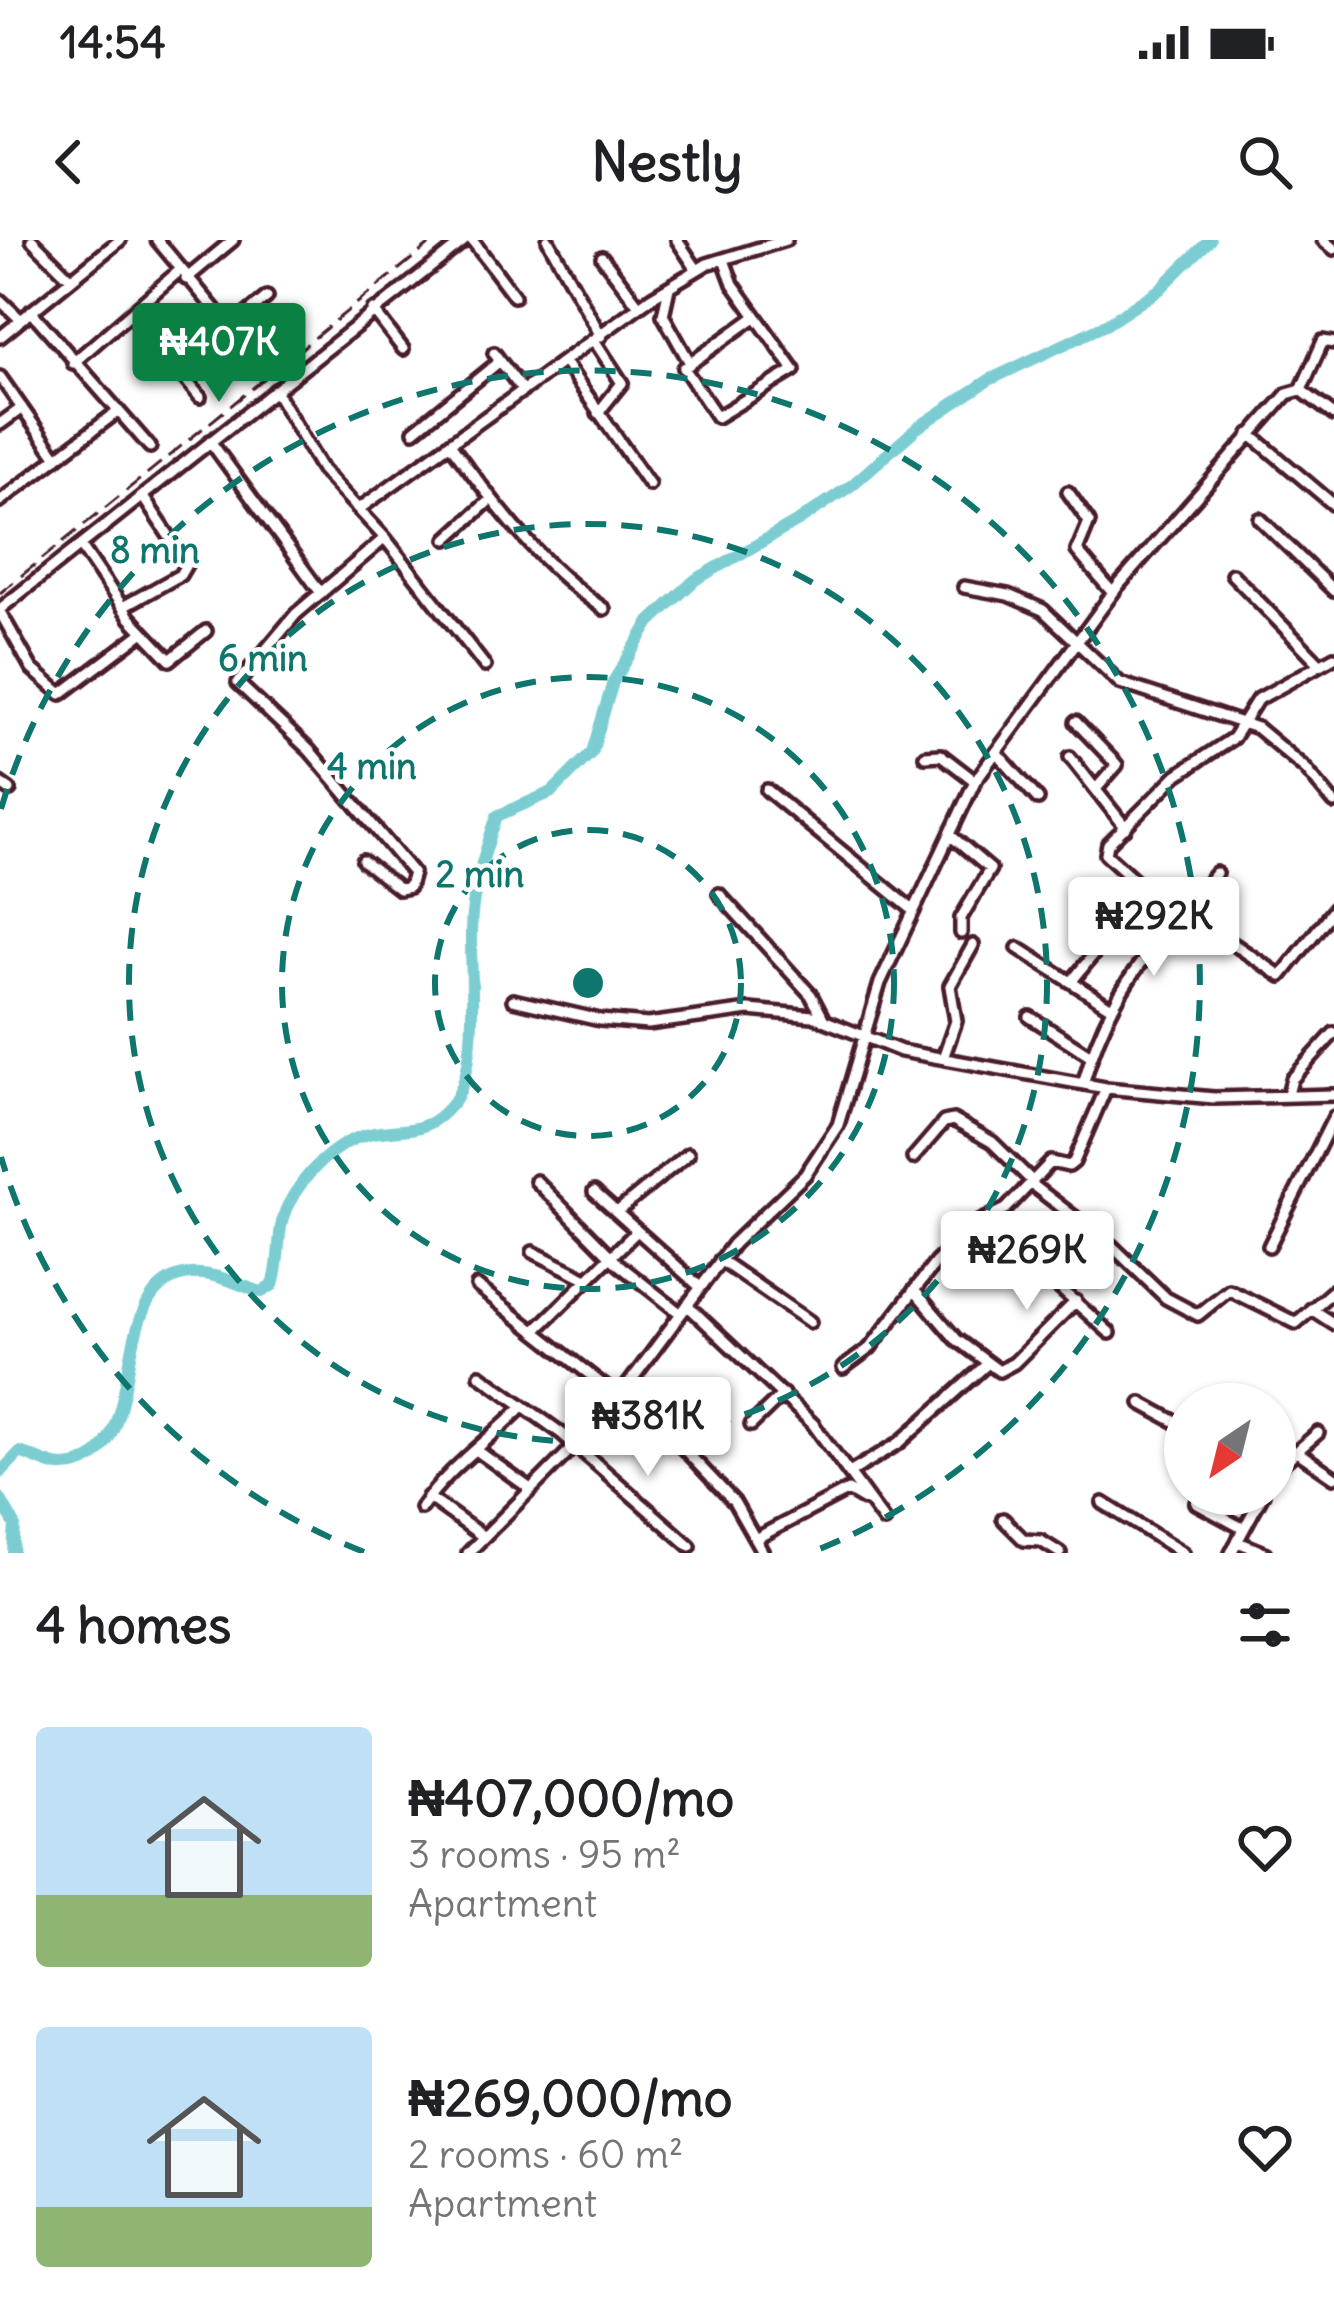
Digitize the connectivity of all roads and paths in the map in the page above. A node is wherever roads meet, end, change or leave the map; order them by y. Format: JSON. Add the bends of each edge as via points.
{"nodes":[{"id":1,"x":32,"y":240,"type":"edge"},
{"id":2,"x":120,"y":240,"type":"edge"},
{"id":3,"x":158,"y":240,"type":"edge"},
{"id":4,"x":233,"y":240,"type":"edge"},
{"id":5,"x":468,"y":240,"type":"edge"},
{"id":6,"x":548,"y":240,"type":"edge"},
{"id":7,"x":676,"y":240,"type":"edge"},
{"id":8,"x":786,"y":240,"type":"edge"},
{"id":9,"x":1323,"y":240,"type":"edge"},
{"id":10,"x":763,"y":243,"type":"edge"},
{"id":11,"x":1334,"y":249,"type":"edge"},
{"id":12,"x":602,"y":257,"type":"dead end"},
{"id":13,"x":724,"y":260,"type":"junction"},
{"id":14,"x":697,"y":270,"type":"junction"},
{"id":15,"x":182,"y":275,"type":"junction"},
{"id":16,"x":70,"y":279,"type":"junction"},
{"id":17,"x":669,"y":288,"type":"junction"},
{"id":18,"x":514,"y":296,"type":"dead end"},
{"id":19,"x":267,"y":297,"type":"dead end"},
{"id":20,"x":0,"y":300,"type":"edge"},
{"id":21,"x":639,"y":306,"type":"junction"},
{"id":22,"x":374,"y":310,"type":"junction"},
{"id":23,"x":131,"y":314,"type":"junction"},
{"id":24,"x":26,"y":315,"type":"junction"},
{"id":25,"x":755,"y":316,"type":"junction"},
{"id":26,"x":230,"y":328,"type":"junction"},
{"id":27,"x":0,"y":337,"type":"edge"},
{"id":28,"x":597,"y":338,"type":"junction"},
{"id":29,"x":1334,"y":343,"type":"edge"},
{"id":30,"x":403,"y":349,"type":"dead end"},
{"id":31,"x":257,"y":360,"type":"dead end"},
{"id":32,"x":74,"y":362,"type":"junction"},
{"id":33,"x":564,"y":362,"type":"junction"},
{"id":34,"x":691,"y":363,"type":"junction"},
{"id":35,"x":0,"y":377,"type":"edge"},
{"id":36,"x":275,"y":390,"type":"junction"},
{"id":37,"x":1301,"y":390,"type":"junction"},
{"id":38,"x":523,"y":391,"type":"junction"},
{"id":39,"x":200,"y":397,"type":"dead end"},
{"id":40,"x":22,"y":408,"type":"junction"},
{"id":41,"x":117,"y":412,"type":"junction"},
{"id":42,"x":598,"y":413,"type":"junction"},
{"id":43,"x":1334,"y":415,"type":"edge"},
{"id":44,"x":0,"y":424,"type":"edge"},
{"id":45,"x":414,"y":431,"type":"dead end"},
{"id":46,"x":1250,"y":434,"type":"junction"},
{"id":47,"x":210,"y":441,"type":"junction"},
{"id":48,"x":452,"y":445,"type":"junction"},
{"id":49,"x":150,"y":447,"type":"dead end"},
{"id":50,"x":57,"y":458,"type":"junction"},
{"id":51,"x":650,"y":484,"type":"dead end"},
{"id":52,"x":1068,"y":491,"type":"dead end"},
{"id":53,"x":143,"y":496,"type":"junction"},
{"id":54,"x":491,"y":499,"type":"junction"},
{"id":55,"x":0,"y":501,"type":"edge"},
{"id":56,"x":1334,"y":505,"type":"edge"},
{"id":57,"x":359,"y":509,"type":"junction"},
{"id":58,"x":1260,"y":519,"type":"dead end"},
{"id":59,"x":385,"y":538,"type":"junction"},
{"id":60,"x":447,"y":539,"type":"dead end"},
{"id":61,"x":81,"y":546,"type":"junction"},
{"id":62,"x":1232,"y":574,"type":"dead end"},
{"id":63,"x":964,"y":587,"type":"dead end"},
{"id":64,"x":1334,"y":591,"type":"edge"},
{"id":65,"x":1112,"y":592,"type":"junction"},
{"id":66,"x":321,"y":593,"type":"junction"},
{"id":67,"x":123,"y":607,"type":"junction"},
{"id":68,"x":604,"y":609,"type":"dead end"},
{"id":69,"x":0,"y":611,"type":"edge"},
{"id":70,"x":206,"y":631,"type":"dead end"},
{"id":71,"x":142,"y":633,"type":"junction"},
{"id":72,"x":1077,"y":643,"type":"junction"},
{"id":73,"x":1334,"y":657,"type":"edge"},
{"id":74,"x":1319,"y":663,"type":"junction"},
{"id":75,"x":485,"y":666,"type":"dead end"},
{"id":76,"x":1076,"y":722,"type":"dead end"},
{"id":77,"x":1241,"y":723,"type":"junction"},
{"id":78,"x":996,"y":752,"type":"junction"},
{"id":79,"x":925,"y":756,"type":"dead end"},
{"id":80,"x":1070,"y":757,"type":"dead end"},
{"id":81,"x":975,"y":781,"type":"junction"},
{"id":82,"x":1096,"y":789,"type":"junction"},
{"id":83,"x":767,"y":790,"type":"dead end"},
{"id":84,"x":1038,"y":799,"type":"dead end"},
{"id":85,"x":1334,"y":803,"type":"edge"},
{"id":86,"x":1126,"y":827,"type":"junction"},
{"id":87,"x":950,"y":835,"type":"junction"},
{"id":88,"x":363,"y":861,"type":"dead end"},
{"id":89,"x":1216,"y":873,"type":"dead end"},
{"id":90,"x":719,"y":894,"type":"dead end"},
{"id":91,"x":913,"y":910,"type":"junction"},
{"id":92,"x":1334,"y":910,"type":"edge"},
{"id":93,"x":1174,"y":916,"type":"junction"},
{"id":94,"x":962,"y":933,"type":"dead end"},
{"id":95,"x":1105,"y":940,"type":"dead end"},
{"id":96,"x":1229,"y":941,"type":"dead end"},
{"id":97,"x":973,"y":945,"type":"dead end"},
{"id":98,"x":1018,"y":948,"type":"dead end"},
{"id":99,"x":1072,"y":981,"type":"junction"},
{"id":100,"x":513,"y":1000,"type":"dead end"},
{"id":101,"x":1110,"y":1007,"type":"junction"},
{"id":102,"x":1030,"y":1017,"type":"dead end"},
{"id":103,"x":824,"y":1020,"type":"junction"},
{"id":104,"x":1334,"y":1034,"type":"edge"},
{"id":105,"x":863,"y":1036,"type":"junction"},
{"id":106,"x":1090,"y":1056,"type":"junction"},
{"id":107,"x":943,"y":1058,"type":"junction"},
{"id":108,"x":1083,"y":1084,"type":"junction"},
{"id":109,"x":1106,"y":1088,"type":"junction"},
{"id":110,"x":1288,"y":1094,"type":"junction"},
{"id":111,"x":1334,"y":1095,"type":"edge"},
{"id":112,"x":1334,"y":1118,"type":"edge"},
{"id":113,"x":688,"y":1154,"type":"dead end"},
{"id":114,"x":914,"y":1158,"type":"dead end"},
{"id":115,"x":536,"y":1181,"type":"dead end"},
{"id":116,"x":1031,"y":1182,"type":"junction"},
{"id":117,"x":594,"y":1192,"type":"dead end"},
{"id":118,"x":617,"y":1212,"type":"junction"},
{"id":119,"x":984,"y":1221,"type":"junction"},
{"id":120,"x":635,"y":1233,"type":"junction"},
{"id":121,"x":1269,"y":1246,"type":"dead end"},
{"id":122,"x":533,"y":1252,"type":"dead end"},
{"id":123,"x":613,"y":1259,"type":"junction"},
{"id":124,"x":721,"y":1260,"type":"junction"},
{"id":125,"x":587,"y":1279,"type":"junction"},
{"id":126,"x":477,"y":1286,"type":"dead end"},
{"id":127,"x":700,"y":1287,"type":"junction"},
{"id":128,"x":914,"y":1290,"type":"junction"},
{"id":129,"x":1334,"y":1290,"type":"edge"},
{"id":130,"x":1076,"y":1301,"type":"junction"},
{"id":131,"x":1311,"y":1309,"type":"junction"},
{"id":132,"x":684,"y":1310,"type":"junction"},
{"id":133,"x":811,"y":1322,"type":"dead end"},
{"id":134,"x":1334,"y":1324,"type":"edge"},
{"id":135,"x":535,"y":1331,"type":"junction"},
{"id":136,"x":1110,"y":1333,"type":"dead end"},
{"id":137,"x":986,"y":1365,"type":"junction"},
{"id":138,"x":843,"y":1368,"type":"dead end"},
{"id":139,"x":480,"y":1375,"type":"dead end"},
{"id":140,"x":783,"y":1394,"type":"junction"},
{"id":141,"x":621,"y":1395,"type":"junction"},
{"id":142,"x":1141,"y":1402,"type":"dead end"},
{"id":143,"x":523,"y":1406,"type":"junction"},
{"id":144,"x":1164,"y":1415,"type":"edge"},
{"id":145,"x":751,"y":1425,"type":"dead end"},
{"id":146,"x":1318,"y":1433,"type":"dead end"},
{"id":147,"x":574,"y":1446,"type":"junction"},
{"id":148,"x":479,"y":1452,"type":"junction"},
{"id":149,"x":1299,"y":1453,"type":"junction"},
{"id":150,"x":1296,"y":1455,"type":"edge"},
{"id":151,"x":851,"y":1472,"type":"junction"},
{"id":152,"x":1334,"y":1477,"type":"edge"},
{"id":153,"x":529,"y":1487,"type":"junction"},
{"id":154,"x":428,"y":1498,"type":"junction"},
{"id":155,"x":1102,"y":1502,"type":"dead end"},
{"id":156,"x":869,"y":1503,"type":"junction"},
{"id":157,"x":421,"y":1508,"type":"dead end"},
{"id":158,"x":1218,"y":1515,"type":"edge"},
{"id":159,"x":1252,"y":1515,"type":"edge"},
{"id":160,"x":1003,"y":1519,"type":"dead end"},
{"id":161,"x":884,"y":1521,"type":"dead end"},
{"id":162,"x":1244,"y":1529,"type":"junction"},
{"id":163,"x":481,"y":1534,"type":"junction"},
{"id":164,"x":755,"y":1539,"type":"junction"},
{"id":165,"x":1238,"y":1542,"type":"junction"},
{"id":166,"x":690,"y":1546,"type":"dead end"},
{"id":167,"x":468,"y":1553,"type":"edge"},
{"id":168,"x":763,"y":1553,"type":"edge"},
{"id":169,"x":1060,"y":1553,"type":"edge"},
{"id":170,"x":1183,"y":1553,"type":"edge"},
{"id":171,"x":1231,"y":1553,"type":"edge"},
{"id":172,"x":1265,"y":1553,"type":"edge"}],
"edges":[{"from":1,"to":16,"type":"street"},
{"from":2,"to":16,"type":"street"},
{"from":3,"to":15,"type":"street"},
{"from":4,"to":15,"type":"street"},
{"from":5,"to":18,"type":"street"},
{"from":5,"to":22,"type":"street"},
{"from":6,"to":28,"type":"street"},
{"from":7,"to":14,"type":"street"},
{"from":8,"to":10,"type":"street"},
{"from":9,"to":11,"type":"street"},
{"from":10,"to":13,"type":"street"},
{"from":12,"to":21,"type":"street"},
{"from":13,"to":14,"type":"street"},
{"from":13,"to":25,"type":"street"},
{"from":14,"to":17,"type":"street"},
{"from":15,"to":23,"type":"street"},
{"from":15,"to":26,"type":"street"},
{"from":16,"to":24,"type":"street"},
{"from":17,"to":21,"type":"street"},
{"from":17,"to":34,"type":"street","via":[[663,315]]},
{"from":19,"to":26,"type":"street"},
{"from":20,"to":24,"type":"street"},
{"from":21,"to":28,"type":"street"},
{"from":22,"to":30,"type":"street"},
{"from":22,"to":36,"type":"street"},
{"from":23,"to":32,"type":"street"},
{"from":23,"to":39,"type":"street"},
{"from":24,"to":27,"type":"street"},
{"from":24,"to":32,"type":"street"},
{"from":25,"to":34,"type":"street"},
{"from":25,"to":34,"type":"street","via":[[794,370],[717,417],[684,368]]},
{"from":26,"to":31,"type":"street"},
{"from":28,"to":33,"type":"street"},
{"from":28,"to":42,"type":"street","via":[[622,383]]},
{"from":29,"to":37,"type":"street","via":[[1324,341]]},
{"from":32,"to":41,"type":"street"},
{"from":33,"to":38,"type":"street"},
{"from":33,"to":42,"type":"street"},
{"from":35,"to":40,"type":"street"},
{"from":36,"to":47,"type":"street"},
{"from":36,"to":57,"type":"street","via":[[322,470]]},
{"from":37,"to":43,"type":"street"},
{"from":37,"to":46,"type":"street","via":[[1287,394]]},
{"from":38,"to":45,"type":"street","via":[[497,357]]},
{"from":38,"to":48,"type":"street"},
{"from":40,"to":44,"type":"street"},
{"from":40,"to":50,"type":"street"},
{"from":41,"to":49,"type":"street"},
{"from":41,"to":50,"type":"street"},
{"from":42,"to":51,"type":"street"},
{"from":46,"to":56,"type":"street"},
{"from":46,"to":65,"type":"street"},
{"from":47,"to":53,"type":"street"},
{"from":47,"to":66,"type":"street"},
{"from":48,"to":54,"type":"street"},
{"from":48,"to":57,"type":"street"},
{"from":50,"to":55,"type":"street"},
{"from":52,"to":65,"type":"street","via":[[1089,522],[1077,551]]},
{"from":53,"to":61,"type":"street"},
{"from":53,"to":67,"type":"street","via":[[187,563]]},
{"from":54,"to":60,"type":"street"},
{"from":54,"to":68,"type":"street","via":[[570,586]]},
{"from":57,"to":59,"type":"street"},
{"from":58,"to":64,"type":"street"},
{"from":59,"to":66,"type":"street"},
{"from":59,"to":75,"type":"street"},
{"from":61,"to":67,"type":"street"},
{"from":61,"to":69,"type":"street"},
{"from":62,"to":74,"type":"street"},
{"from":63,"to":72,"type":"street","via":[[1028,601]]},
{"from":65,"to":72,"type":"street"},
{"from":66,"to":88,"type":"street","via":[[238,683],[388,842],[413,873],[409,887],[399,889]]},
{"from":67,"to":71,"type":"street"},
{"from":69,"to":71,"type":"street","via":[[32,669],[61,694]]},
{"from":70,"to":71,"type":"street","via":[[170,660]]},
{"from":72,"to":77,"type":"street","via":[[1120,683]]},
{"from":72,"to":78,"type":"street"},
{"from":73,"to":74,"type":"street"},
{"from":74,"to":77,"type":"street","via":[[1257,700]]},
{"from":76,"to":82,"type":"street","via":[[1117,765]]},
{"from":77,"to":85,"type":"street","via":[[1270,738]]},
{"from":77,"to":86,"type":"street"},
{"from":78,"to":81,"type":"street"},
{"from":78,"to":84,"type":"street"},
{"from":79,"to":81,"type":"street","via":[[941,755]]},
{"from":80,"to":82,"type":"street"},
{"from":81,"to":87,"type":"street"},
{"from":82,"to":86,"type":"street"},
{"from":83,"to":91,"type":"street"},
{"from":86,"to":93,"type":"street","via":[[1106,854]]},
{"from":87,"to":91,"type":"street"},
{"from":87,"to":94,"type":"street","via":[[990,869],[961,918]]},
{"from":89,"to":93,"type":"street"},
{"from":90,"to":103,"type":"street","via":[[811,995]]},
{"from":91,"to":105,"type":"street"},
{"from":92,"to":96,"type":"street","via":[[1281,976]]},
{"from":93,"to":101,"type":"street"},
{"from":95,"to":99,"type":"street"},
{"from":97,"to":107,"type":"street","via":[[950,986],[956,1021]]},
{"from":98,"to":99,"type":"street"},
{"from":99,"to":101,"type":"street"},
{"from":100,"to":103,"type":"street","via":[[648,1024],[749,1010]]},
{"from":101,"to":106,"type":"street"},
{"from":102,"to":106,"type":"street"},
{"from":103,"to":105,"type":"street"},
{"from":104,"to":110,"type":"street"},
{"from":105,"to":107,"type":"street"},
{"from":105,"to":124,"type":"street","via":[[829,1141]]},
{"from":106,"to":108,"type":"street"},
{"from":107,"to":108,"type":"street"},
{"from":108,"to":109,"type":"street"},
{"from":109,"to":110,"type":"street","via":[[1214,1098]]},
{"from":109,"to":116,"type":"street","via":[[1074,1162],[1052,1162]]},
{"from":110,"to":111,"type":"street"},
{"from":112,"to":121,"type":"street"},
{"from":113,"to":118,"type":"street"},
{"from":114,"to":116,"type":"street","via":[[952,1120],[992,1142]]},
{"from":115,"to":123,"type":"street"},
{"from":116,"to":119,"type":"street"},
{"from":116,"to":131,"type":"street","via":[[1166,1298],[1198,1315],[1229,1290],[1294,1323]]},
{"from":117,"to":118,"type":"street"},
{"from":118,"to":120,"type":"street"},
{"from":119,"to":128,"type":"street"},
{"from":119,"to":130,"type":"street"},
{"from":120,"to":123,"type":"street"},
{"from":120,"to":127,"type":"street"},
{"from":122,"to":125,"type":"street"},
{"from":123,"to":125,"type":"street"},
{"from":123,"to":132,"type":"street"},
{"from":124,"to":127,"type":"street"},
{"from":124,"to":133,"type":"street"},
{"from":125,"to":135,"type":"street"},
{"from":126,"to":135,"type":"street"},
{"from":127,"to":132,"type":"street"},
{"from":128,"to":137,"type":"street"},
{"from":128,"to":138,"type":"street","via":[[870,1348]]},
{"from":129,"to":131,"type":"street"},
{"from":130,"to":136,"type":"street"},
{"from":130,"to":137,"type":"street","via":[[1014,1363],[999,1371]]},
{"from":131,"to":134,"type":"street"},
{"from":132,"to":140,"type":"street"},
{"from":132,"to":141,"type":"street"},
{"from":135,"to":141,"type":"street"},
{"from":137,"to":151,"type":"street","via":[[898,1443]]},
{"from":139,"to":143,"type":"street"},
{"from":140,"to":145,"type":"street"},
{"from":140,"to":151,"type":"street"},
{"from":141,"to":147,"type":"street"},
{"from":141,"to":164,"type":"street","via":[[715,1479]]},
{"from":142,"to":144,"type":"street"},
{"from":143,"to":147,"type":"street"},
{"from":143,"to":148,"type":"street"},
{"from":146,"to":149,"type":"street"},
{"from":147,"to":153,"type":"street"},
{"from":147,"to":166,"type":"street"},
{"from":148,"to":153,"type":"street"},
{"from":148,"to":154,"type":"street","via":[[450,1468]]},
{"from":149,"to":150,"type":"street"},
{"from":149,"to":152,"type":"street"},
{"from":151,"to":156,"type":"street"},
{"from":153,"to":163,"type":"street"},
{"from":154,"to":157,"type":"street"},
{"from":154,"to":163,"type":"street"},
{"from":155,"to":170,"type":"street"},
{"from":156,"to":161,"type":"street"},
{"from":156,"to":164,"type":"street","via":[[848,1490]]},
{"from":158,"to":162,"type":"street"},
{"from":159,"to":162,"type":"street"},
{"from":160,"to":169,"type":"street","via":[[1024,1540]]},
{"from":162,"to":165,"type":"street"},
{"from":163,"to":167,"type":"street"},
{"from":164,"to":168,"type":"street"},
{"from":165,"to":171,"type":"street"},
{"from":165,"to":172,"type":"street"}]}
